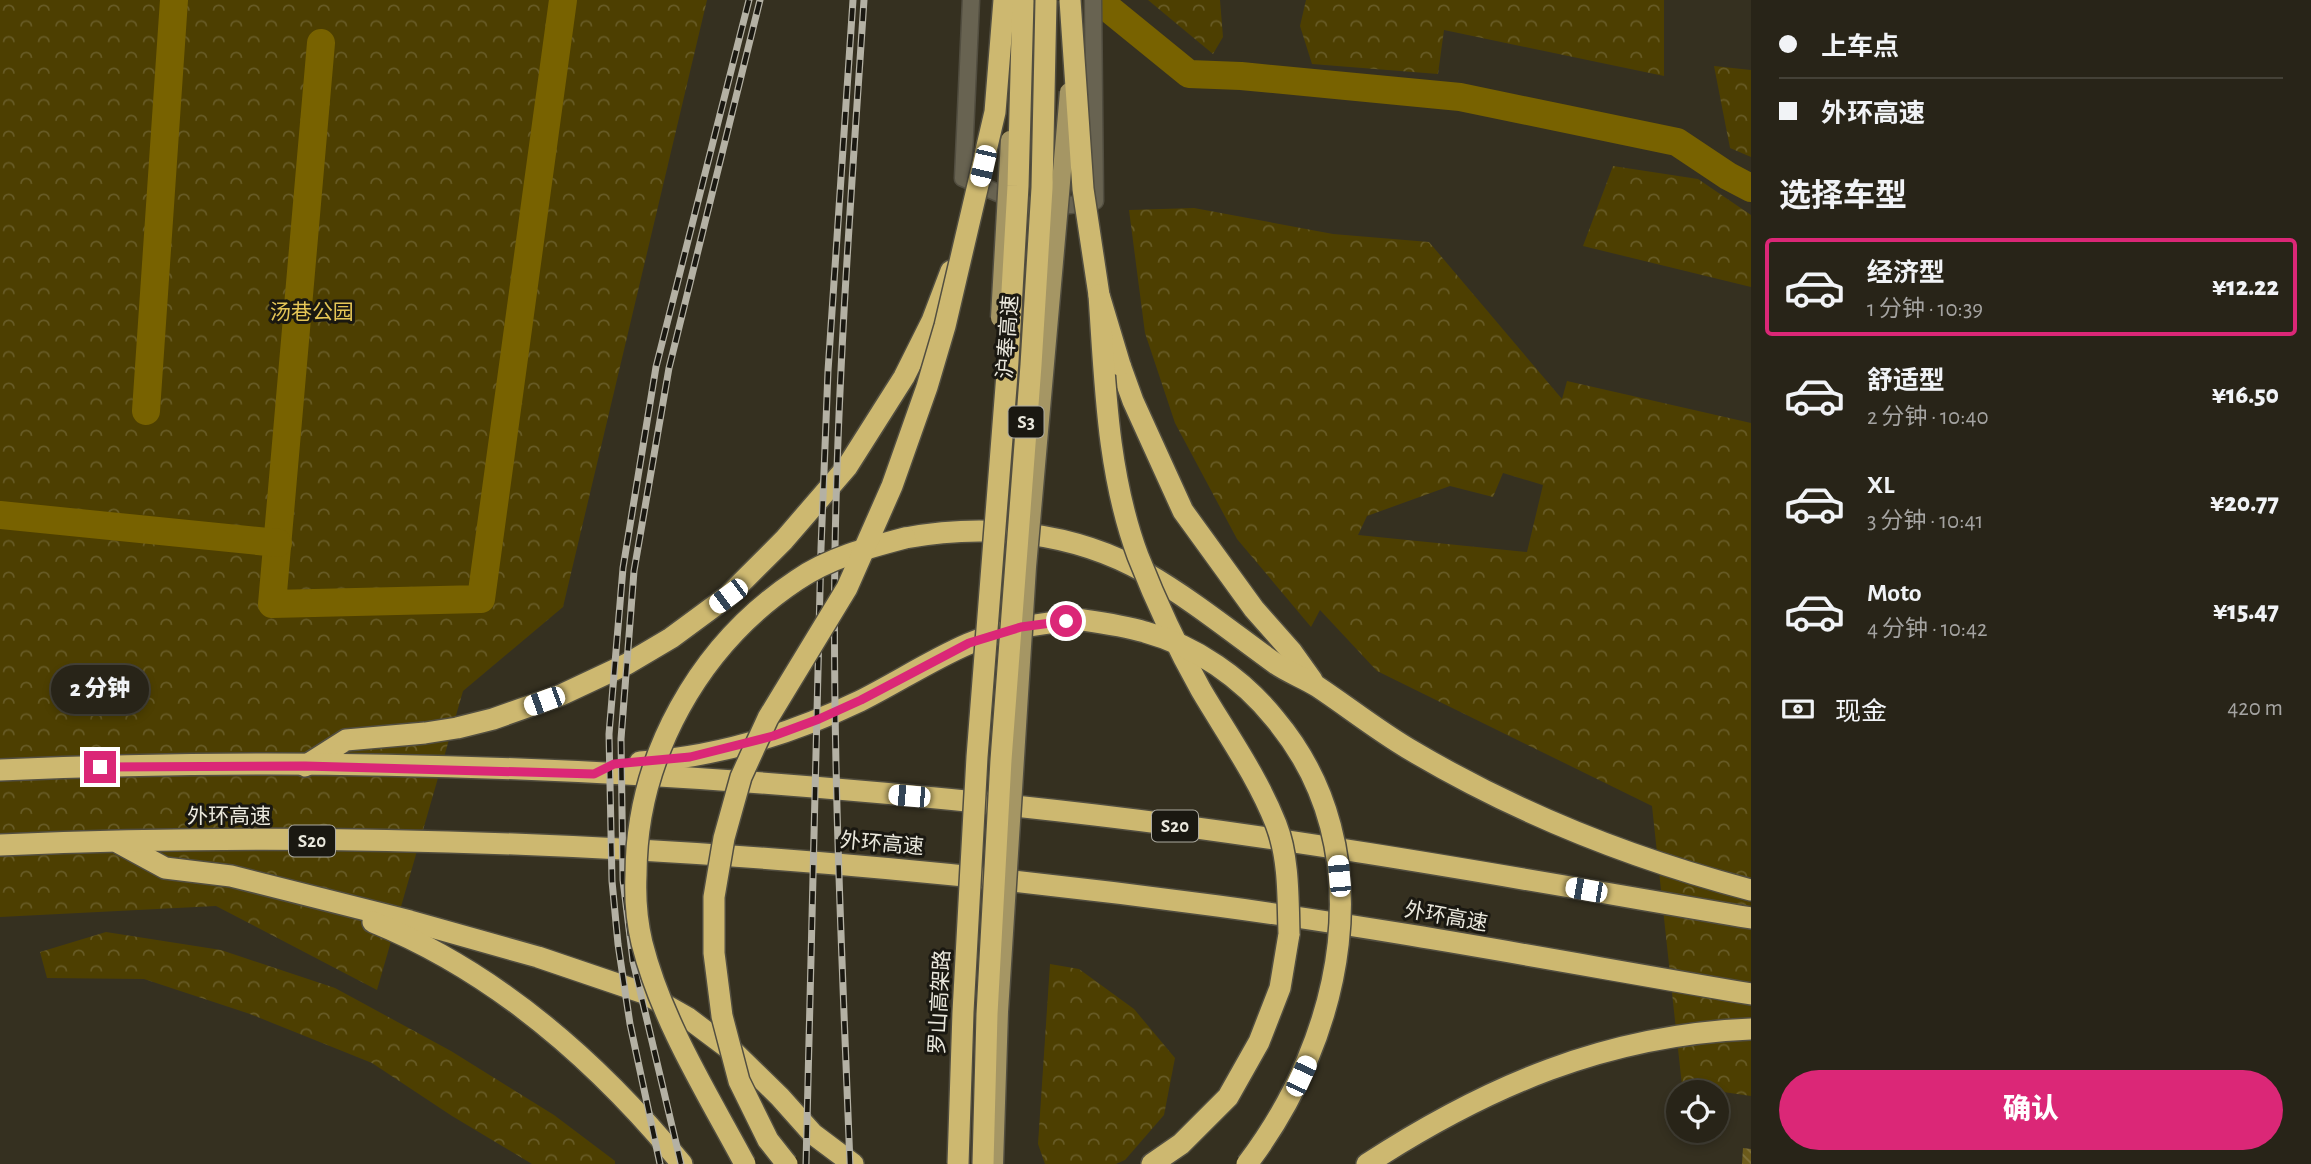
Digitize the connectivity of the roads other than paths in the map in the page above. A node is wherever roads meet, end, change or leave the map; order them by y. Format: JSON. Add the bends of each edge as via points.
{"nodes":[{"id":1,"x":971,"y":0,"type":"edge"},
{"id":2,"x":1004,"y":0,"type":"edge"},
{"id":3,"x":1017,"y":0,"type":"edge"},
{"id":4,"x":1023,"y":0,"type":"edge"},
{"id":5,"x":1046,"y":0,"type":"edge"},
{"id":6,"x":1070,"y":0,"type":"edge"},
{"id":7,"x":1077,"y":0,"type":"edge"},
{"id":8,"x":1093,"y":0,"type":"edge"},
{"id":9,"x":971,"y":219,"type":"junction"},
{"id":10,"x":1099,"y":295,"type":"junction"},
{"id":11,"x":1315,"y":685,"type":"junction"},
{"id":12,"x":305,"y":766,"type":"junction"},
{"id":13,"x":0,"y":770,"type":"edge"},
{"id":14,"x":594,"y":774,"type":"junction"},
{"id":15,"x":118,"y":842,"type":"junction"},
{"id":16,"x":972,"y":843,"type":"joint"},
{"id":17,"x":0,"y":845,"type":"edge"},
{"id":18,"x":1751,"y":890,"type":"edge"},
{"id":19,"x":294,"y":892,"type":"junction"},
{"id":20,"x":1751,"y":918,"type":"edge"},
{"id":21,"x":1751,"y":994,"type":"edge"},
{"id":22,"x":1751,"y":1029,"type":"edge"},
{"id":23,"x":682,"y":1164,"type":"edge"},
{"id":24,"x":745,"y":1164,"type":"edge"},
{"id":25,"x":787,"y":1164,"type":"edge"},
{"id":26,"x":853,"y":1164,"type":"edge"},
{"id":27,"x":949,"y":1164,"type":"edge"},
{"id":28,"x":958,"y":1164,"type":"edge"},
{"id":29,"x":983,"y":1164,"type":"edge"},
{"id":30,"x":993,"y":1164,"type":"edge"},
{"id":31,"x":1152,"y":1164,"type":"edge"},
{"id":32,"x":1247,"y":1164,"type":"edge"},
{"id":33,"x":1367,"y":1164,"type":"edge"}],
"edges":[{"from":1,"to":8,"type":"street","via":[[963,177],[1026,205],[1095,201]]},
{"from":2,"to":9,"type":"highway","bridge":true,"via":[[995,112]]},
{"from":3,"to":27,"type":"main road","bridge":true,"via":[[998,358],[964,836]]},
{"from":4,"to":16,"type":"highway","name":"沪奉高速","number":"S3","bridge":true,"via":[[1009,347]]},
{"from":5,"to":29,"type":"highway","name":"沪奉高速","number":"S3","bridge":true,"via":[[1040,215],[996,844]]},
{"from":6,"to":10,"type":"highway","bridge":true,"via":[[1083,189]]},
{"from":7,"to":30,"type":"main road","bridge":true,"via":[[1027,567]]},
{"from":9,"to":12,"type":"highway","bridge":true,"via":[[932,321],[904,377],[847,467],[728,596],[671,638],[561,695],[493,719],[425,733],[346,740]]},
{"from":9,"to":25,"type":"highway","bridge":true,"via":[[927,387],[892,486],[847,588],[768,718],[741,777],[724,838],[714,897],[714,953],[722,1016],[740,1081],[768,1140]]},
{"from":10,"to":11,"type":"highway","bridge":true,"via":[[1133,401],[1183,511]]},
{"from":10,"to":31,"type":"highway","bridge":true,"via":[[1116,475],[1138,554],[1170,631],[1252,773],[1277,826],[1288,881],[1289,934],[1280,988],[1259,1042],[1228,1097],[1181,1144]]},
{"from":11,"to":18,"type":"highway","via":[[1408,748],[1524,809],[1597,840]]},
{"from":11,"to":24,"type":"highway","bridge":true,"via":[[1280,667],[1144,571],[1057,539],[1014,532],[963,530],[864,548],[831,561],[766,602],[706,666],[678,708],[644,797],[636,847],[635,895],[642,942],[660,998]]},
{"from":12,"to":13,"type":"highway","number":"S20"},
{"from":12,"to":14,"type":"highway","number":"S20"},
{"from":14,"to":20,"type":"highway","number":"S20","via":[[828,789],[1097,816],[1351,850]]},
{"from":14,"to":32,"type":"highway","bridge":true,"via":[[614,764],[690,757],[773,736],[861,700],[969,643],[1021,627],[1083,620],[1115,625],[1156,635],[1202,656],[1266,707],[1303,756],[1325,807],[1340,890],[1338,946],[1329,1001],[1294,1090]]},
{"from":15,"to":17,"type":"highway","name":"外环高速","number":"S20"},
{"from":15,"to":19,"type":"highway","via":[[166,868],[231,876]]},
{"from":15,"to":21,"type":"highway","name":"外环高速","number":"S20","via":[[289,840],[556,847],[948,875],[1353,926]]},
{"from":16,"to":28,"type":"highway","name":"罗山高架路","bridge":true},
{"from":19,"to":23,"type":"highway","via":[[404,936],[495,989],[581,1057]]},
{"from":19,"to":26,"type":"highway","via":[[484,941],[644,993],[736,1054],[813,1134]]},
{"from":22,"to":33,"type":"highway","via":[[1642,1042],[1542,1071],[1448,1114]]}]}
